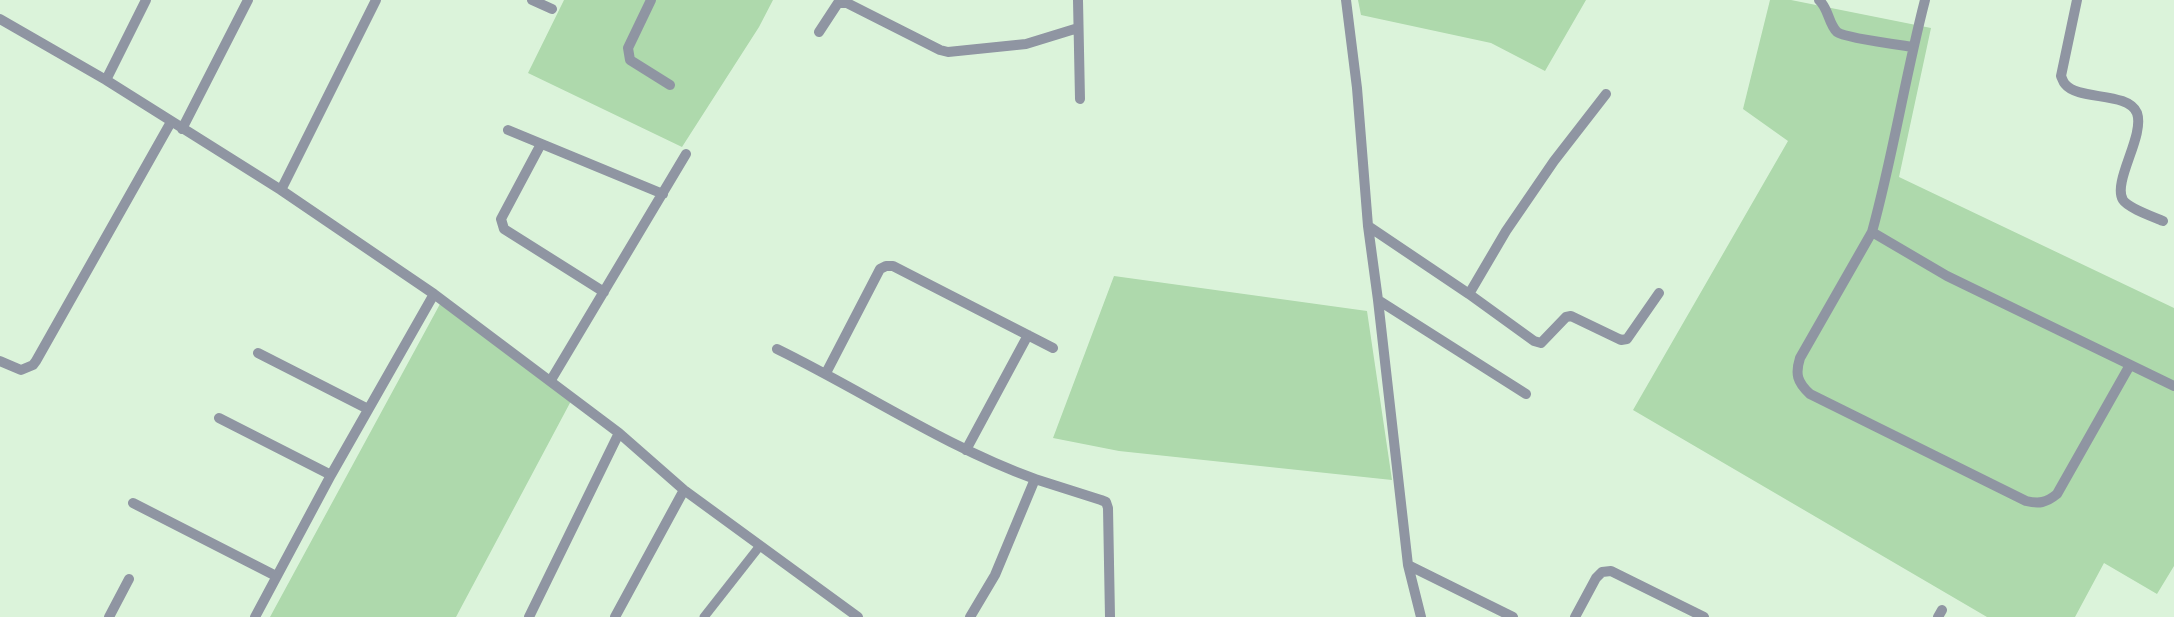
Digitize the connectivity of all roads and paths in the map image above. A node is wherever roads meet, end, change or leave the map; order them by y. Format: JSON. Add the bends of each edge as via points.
{"nodes":[{"id":1,"x":146,"y":0,"type":"edge"},
{"id":2,"x":248,"y":0,"type":"edge"},
{"id":3,"x":376,"y":0,"type":"edge"},
{"id":4,"x":532,"y":0,"type":"edge"},
{"id":5,"x":652,"y":0,"type":"edge"},
{"id":6,"x":1078,"y":0,"type":"edge"},
{"id":7,"x":1346,"y":0,"type":"edge"},
{"id":8,"x":1820,"y":0,"type":"edge"},
{"id":9,"x":1925,"y":0,"type":"edge"},
{"id":10,"x":2077,"y":0,"type":"edge"},
{"id":11,"x":552,"y":9,"type":"dead end"},
{"id":12,"x":0,"y":19,"type":"edge"},
{"id":13,"x":1078,"y":28,"type":"junction"},
{"id":14,"x":819,"y":32,"type":"dead end"},
{"id":15,"x":1913,"y":47,"type":"junction"},
{"id":16,"x":106,"y":80,"type":"junction"},
{"id":17,"x":670,"y":85,"type":"dead end"},
{"id":18,"x":1606,"y":94,"type":"dead end"},
{"id":19,"x":1080,"y":99,"type":"dead end"},
{"id":20,"x":171,"y":122,"type":"junction"},
{"id":21,"x":182,"y":129,"type":"junction"},
{"id":22,"x":508,"y":130,"type":"dead end"},
{"id":23,"x":541,"y":144,"type":"junction"},
{"id":24,"x":686,"y":154,"type":"dead end"},
{"id":25,"x":281,"y":190,"type":"junction"},
{"id":26,"x":662,"y":194,"type":"junction"},
{"id":27,"x":2163,"y":221,"type":"dead end"},
{"id":28,"x":1368,"y":226,"type":"junction"},
{"id":29,"x":1872,"y":232,"type":"junction"},
{"id":30,"x":604,"y":292,"type":"junction"},
{"id":31,"x":434,"y":294,"type":"junction"},
{"id":32,"x":1469,"y":294,"type":"junction"},
{"id":33,"x":1660,"y":294,"type":"dead end"},
{"id":34,"x":1378,"y":300,"type":"junction"},
{"id":35,"x":1028,"y":335,"type":"junction"},
{"id":36,"x":1053,"y":348,"type":"dead end"},
{"id":37,"x":776,"y":349,"type":"dead end"},
{"id":38,"x":258,"y":354,"type":"dead end"},
{"id":39,"x":0,"y":361,"type":"edge"},
{"id":40,"x":2130,"y":365,"type":"junction"},
{"id":41,"x":826,"y":373,"type":"junction"},
{"id":42,"x":551,"y":380,"type":"junction"},
{"id":43,"x":2174,"y":386,"type":"edge"},
{"id":44,"x":1526,"y":394,"type":"dead end"},
{"id":45,"x":368,"y":409,"type":"junction"},
{"id":46,"x":219,"y":418,"type":"dead end"},
{"id":47,"x":619,"y":432,"type":"junction"},
{"id":48,"x":966,"y":450,"type":"junction"},
{"id":49,"x":332,"y":475,"type":"junction"},
{"id":50,"x":1035,"y":479,"type":"junction"},
{"id":51,"x":684,"y":490,"type":"junction"},
{"id":52,"x":133,"y":503,"type":"dead end"},
{"id":53,"x":759,"y":547,"type":"junction"},
{"id":54,"x":1408,"y":565,"type":"junction"},
{"id":55,"x":276,"y":576,"type":"junction"},
{"id":56,"x":129,"y":579,"type":"dead end"},
{"id":57,"x":109,"y":617,"type":"edge"},
{"id":58,"x":255,"y":617,"type":"edge"},
{"id":59,"x":530,"y":617,"type":"edge"},
{"id":60,"x":615,"y":617,"type":"edge"},
{"id":61,"x":704,"y":617,"type":"edge"},
{"id":62,"x":858,"y":617,"type":"edge"},
{"id":63,"x":970,"y":617,"type":"edge"},
{"id":64,"x":1110,"y":617,"type":"edge"},
{"id":65,"x":1421,"y":617,"type":"edge"},
{"id":66,"x":1513,"y":617,"type":"edge"},
{"id":67,"x":1575,"y":617,"type":"edge"},
{"id":68,"x":1704,"y":617,"type":"edge"}],
"edges":[{"from":1,"to":16,"type":"street"},
{"from":2,"to":21,"type":"street"},
{"from":3,"to":25,"type":"street"},
{"from":4,"to":11,"type":"street"},
{"from":5,"to":17,"type":"street","via":[[628,48],[628,54],[630,60]]},
{"from":6,"to":13,"type":"street"},
{"from":7,"to":28,"type":"street"},
{"from":8,"to":15,"type":"street","via":[[1826,7],[1832,25],[1842,35]]},
{"from":9,"to":15,"type":"street"},
{"from":10,"to":27,"type":"street","via":[[2061,76],[2065,85],[2074,90],[2121,102],[2131,106],[2136,112],[2137,132],[2121,193],[2128,205]]},
{"from":12,"to":16,"type":"street"},
{"from":13,"to":14,"type":"street","via":[[1026,44],[948,52],[847,2],[842,2],[838,3]]},
{"from":13,"to":19,"type":"street"},
{"from":15,"to":29,"type":"street","via":[[1885,185]]},
{"from":16,"to":20,"type":"street"},
{"from":18,"to":32,"type":"street","via":[[1554,161],[1506,231]]},
{"from":20,"to":21,"type":"street"},
{"from":20,"to":39,"type":"street","via":[[36,361],[21,370]]},
{"from":21,"to":25,"type":"street"},
{"from":22,"to":23,"type":"street"},
{"from":23,"to":26,"type":"street"},
{"from":23,"to":30,"type":"street","via":[[501,219],[504,229]]},
{"from":24,"to":26,"type":"street"},
{"from":25,"to":31,"type":"street"},
{"from":26,"to":30,"type":"street"},
{"from":28,"to":32,"type":"street"},
{"from":28,"to":34,"type":"street"},
{"from":29,"to":40,"type":"street","via":[[1947,276]]},
{"from":29,"to":40,"type":"street","via":[[1800,358],[1796,373],[1800,386],[1810,394],[2036,504],[2047,502],[2057,494]]},
{"from":30,"to":42,"type":"street"},
{"from":31,"to":42,"type":"street"},
{"from":31,"to":45,"type":"street"},
{"from":32,"to":33,"type":"street","via":[[1534,341],[1541,343],[1566,317],[1571,316],[1621,340],[1627,339]]},
{"from":34,"to":44,"type":"street"},
{"from":34,"to":54,"type":"street"},
{"from":35,"to":36,"type":"street"},
{"from":35,"to":41,"type":"street","via":[[893,266],[886,266],[880,269]]},
{"from":35,"to":48,"type":"street"},
{"from":37,"to":41,"type":"street"},
{"from":38,"to":45,"type":"street"},
{"from":40,"to":43,"type":"street"},
{"from":41,"to":48,"type":"street"},
{"from":42,"to":47,"type":"street"},
{"from":45,"to":49,"type":"street"},
{"from":46,"to":49,"type":"street"},
{"from":47,"to":51,"type":"street"},
{"from":47,"to":59,"type":"street"},
{"from":48,"to":50,"type":"street"},
{"from":49,"to":55,"type":"street"},
{"from":50,"to":63,"type":"street","via":[[995,575]]},
{"from":50,"to":64,"type":"street","via":[[1106,502]]},
{"from":51,"to":53,"type":"street"},
{"from":51,"to":60,"type":"street"},
{"from":52,"to":55,"type":"street"},
{"from":53,"to":61,"type":"lane"},
{"from":53,"to":62,"type":"street"},
{"from":54,"to":65,"type":"street"},
{"from":54,"to":66,"type":"street"},
{"from":55,"to":58,"type":"street"},
{"from":56,"to":57,"type":"street"},
{"from":67,"to":68,"type":"street","via":[[1596,578],[1602,572],[1611,571]]}]}
